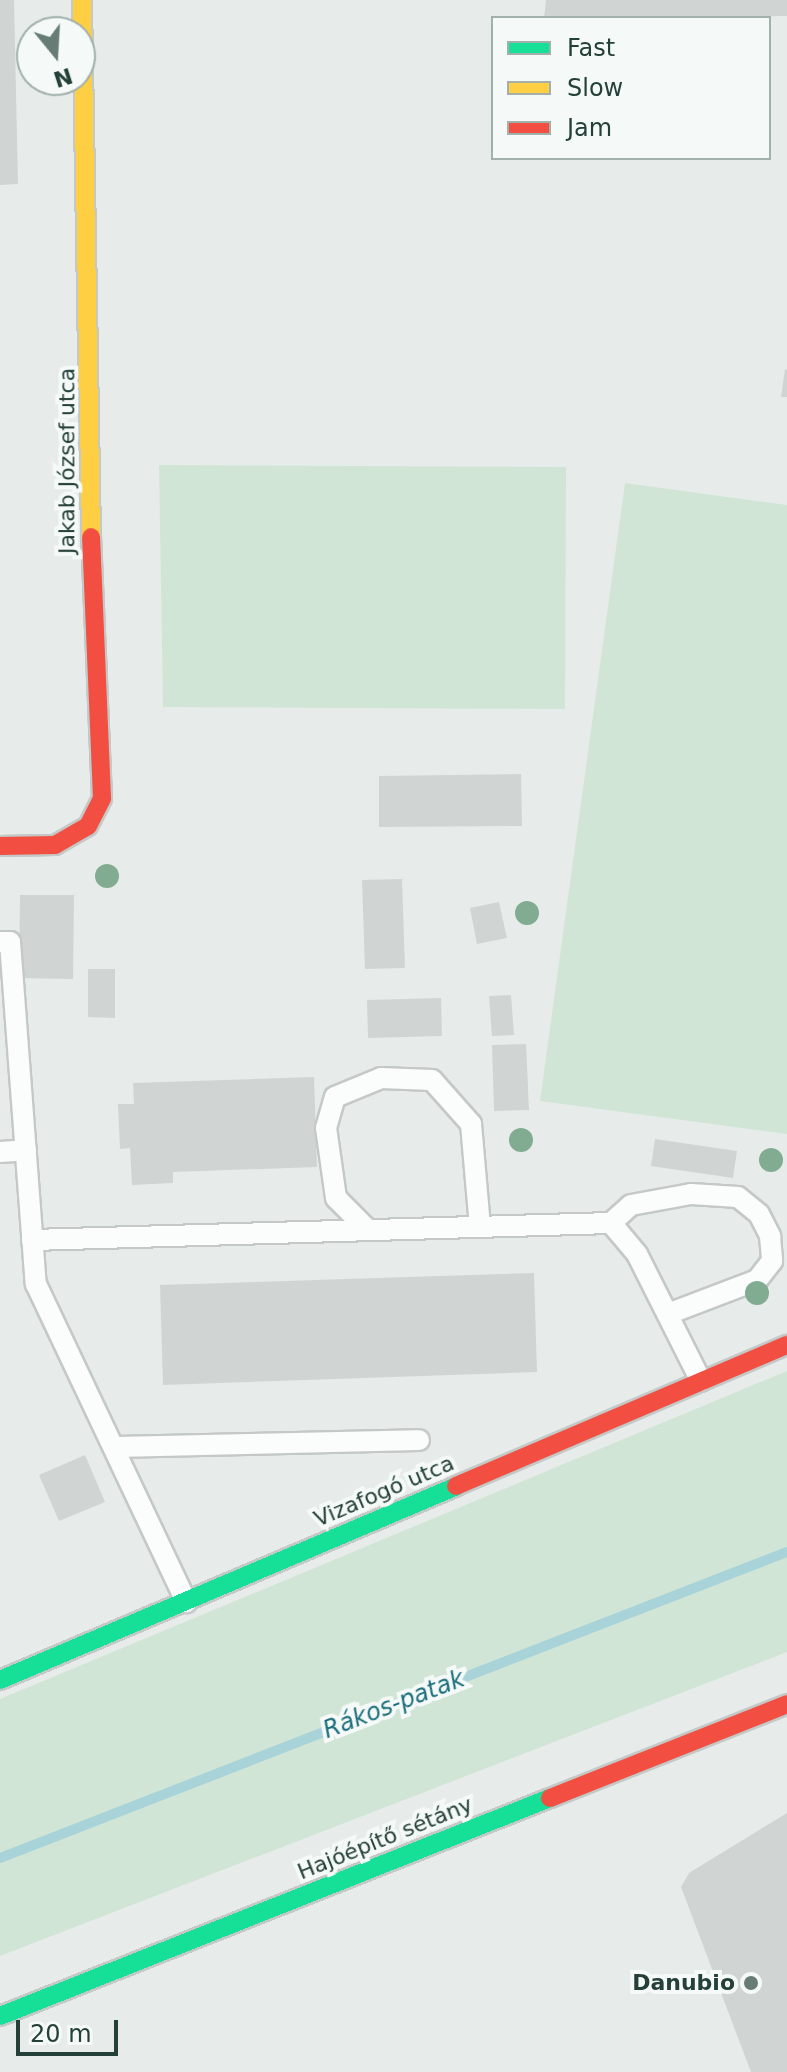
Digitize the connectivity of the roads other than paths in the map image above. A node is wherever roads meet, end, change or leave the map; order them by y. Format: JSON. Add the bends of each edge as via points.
{"nodes":[{"id":1,"x":82,"y":0,"type":"edge"},
{"id":2,"x":0,"y":846,"type":"edge"},
{"id":3,"x":0,"y":942,"type":"edge"},
{"id":4,"x":26,"y":1150,"type":"junction"},
{"id":5,"x":0,"y":1152,"type":"edge"},
{"id":6,"x":611,"y":1223,"type":"junction"},
{"id":7,"x":480,"y":1227,"type":"junction"},
{"id":8,"x":368,"y":1230,"type":"junction"},
{"id":9,"x":32,"y":1240,"type":"junction"},
{"id":10,"x":668,"y":1314,"type":"junction"},
{"id":11,"x":787,"y":1345,"type":"edge"},
{"id":12,"x":701,"y":1381,"type":"junction"},
{"id":13,"x":419,"y":1440,"type":"dead end"},
{"id":14,"x":115,"y":1447,"type":"junction"},
{"id":15,"x":186,"y":1602,"type":"junction"},
{"id":16,"x":0,"y":1680,"type":"edge"},
{"id":17,"x":787,"y":1704,"type":"edge"},
{"id":18,"x":0,"y":2016,"type":"edge"}],
"edges":[{"from":1,"to":2,"type":"street","name":"Jakab József utca","via":[[92,590],[102,798],[88,826],[55,845]]},
{"from":3,"to":4,"type":"lane","via":[[10,942]]},
{"from":4,"to":5,"type":"lane"},
{"from":4,"to":9,"type":"lane"},
{"from":6,"to":7,"type":"lane"},
{"from":6,"to":10,"type":"lane","via":[[637,1254]]},
{"from":6,"to":10,"type":"lane","via":[[631,1205],[691,1194],[738,1197],[759,1214],[770,1236],[772,1261],[757,1280]]},
{"from":7,"to":8,"type":"lane"},
{"from":7,"to":8,"type":"lane","via":[[471,1124],[432,1080],[381,1078],[335,1097],[326,1128],[336,1198]]},
{"from":8,"to":9,"type":"lane"},
{"from":9,"to":14,"type":"lane","via":[[36,1284]]},
{"from":10,"to":12,"type":"lane"},
{"from":11,"to":12,"type":"street","name":"Vizafogó utca"},
{"from":12,"to":15,"type":"street","name":"Vizafogó utca"},
{"from":13,"to":14,"type":"lane"},
{"from":14,"to":15,"type":"lane"},
{"from":15,"to":16,"type":"street","name":"Vizafogó utca"},
{"from":17,"to":18,"type":"street","name":"Hajóépítő sétány"}]}
